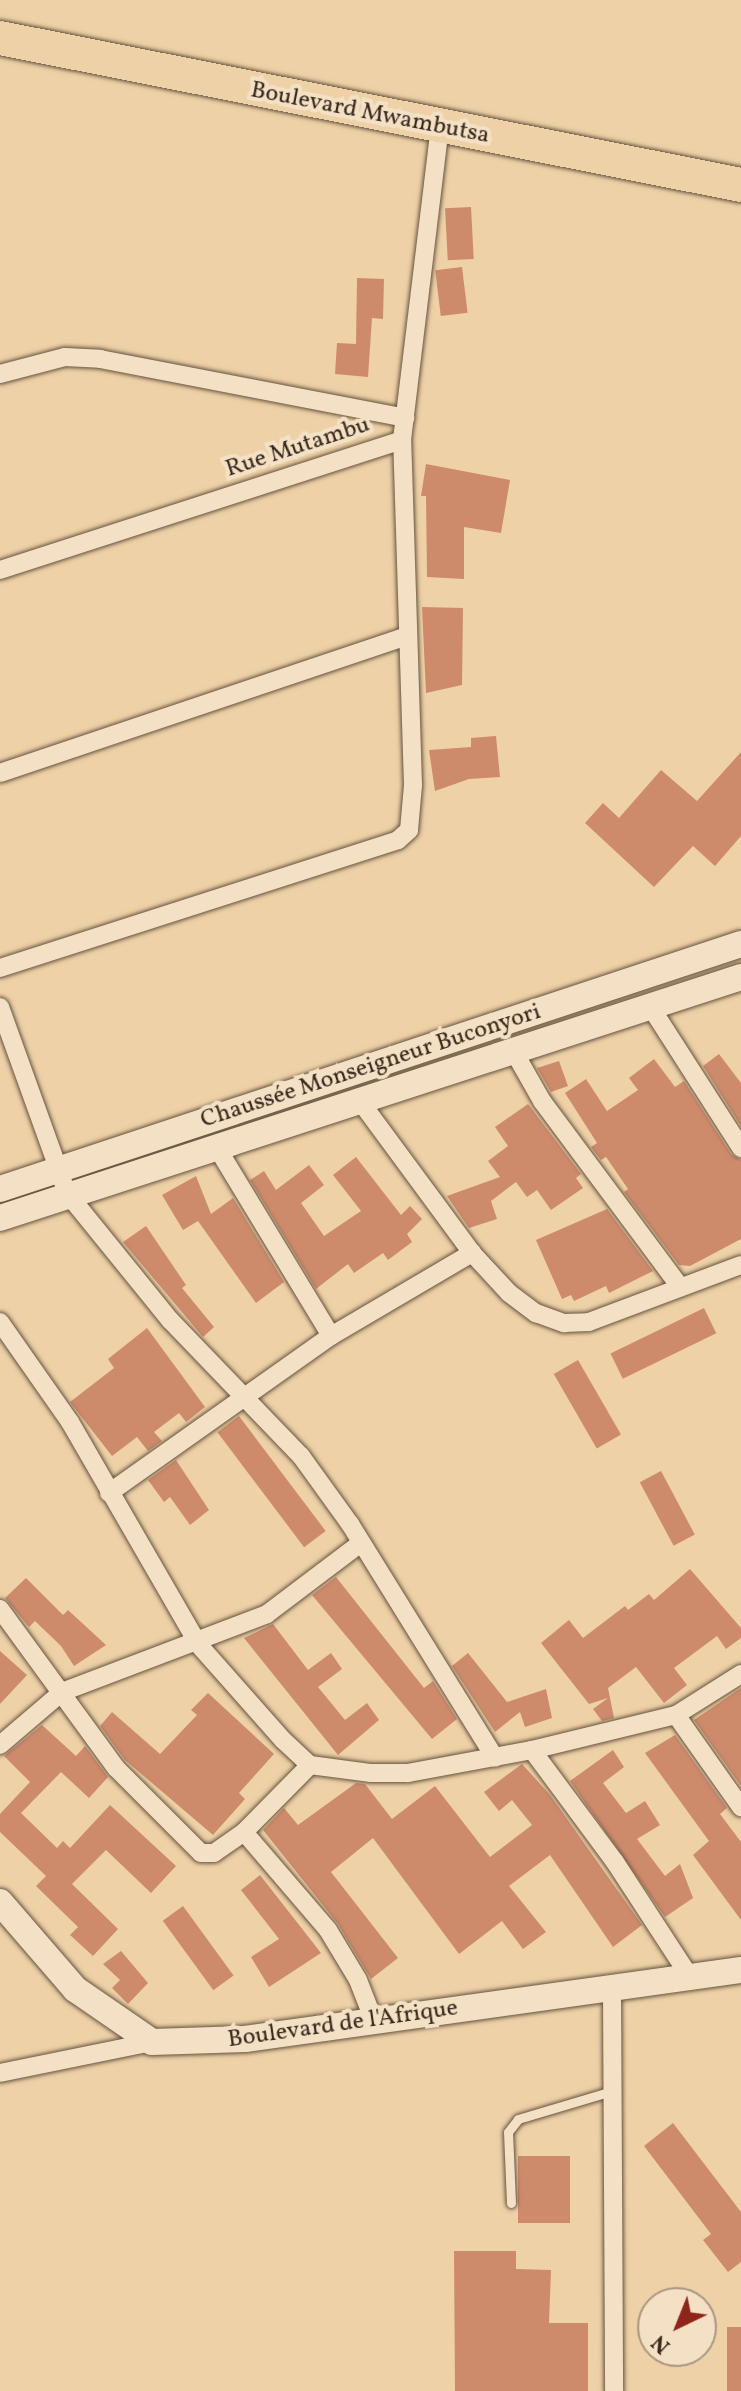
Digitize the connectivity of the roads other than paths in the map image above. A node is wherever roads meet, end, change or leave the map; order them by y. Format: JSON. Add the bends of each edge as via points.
{"nodes":[{"id":1,"x":0,"y":38,"type":"edge"},
{"id":2,"x":440,"y":127,"type":"junction"},
{"id":3,"x":741,"y":185,"type":"edge"},
{"id":4,"x":0,"y":374,"type":"edge"},
{"id":5,"x":405,"y":418,"type":"junction"},
{"id":6,"x":402,"y":440,"type":"junction"},
{"id":7,"x":0,"y":570,"type":"edge"},
{"id":8,"x":408,"y":636,"type":"junction"},
{"id":9,"x":0,"y":773,"type":"edge"},
{"id":10,"x":741,"y":944,"type":"edge"},
{"id":11,"x":0,"y":968,"type":"edge"},
{"id":12,"x":741,"y":977,"type":"edge"},
{"id":13,"x":650,"y":1006,"type":"junction"},
{"id":14,"x":0,"y":1007,"type":"edge"},
{"id":15,"x":513,"y":1050,"type":"junction"},
{"id":16,"x":360,"y":1101,"type":"junction"},
{"id":17,"x":216,"y":1146,"type":"junction"},
{"id":18,"x":741,"y":1148,"type":"edge"},
{"id":19,"x":62,"y":1182,"type":"junction"},
{"id":20,"x":0,"y":1189,"type":"edge"},
{"id":21,"x":0,"y":1218,"type":"edge"},
{"id":22,"x":472,"y":1253,"type":"junction"},
{"id":23,"x":741,"y":1265,"type":"edge"},
{"id":24,"x":680,"y":1287,"type":"junction"},
{"id":25,"x":0,"y":1322,"type":"edge"},
{"id":26,"x":331,"y":1336,"type":"junction"},
{"id":27,"x":247,"y":1398,"type":"junction"},
{"id":28,"x":109,"y":1493,"type":"junction"},
{"id":29,"x":361,"y":1543,"type":"junction"},
{"id":30,"x":0,"y":1609,"type":"edge"},
{"id":31,"x":198,"y":1644,"type":"junction"},
{"id":32,"x":741,"y":1674,"type":"edge"},
{"id":33,"x":62,"y":1692,"type":"junction"},
{"id":34,"x":676,"y":1715,"type":"junction"},
{"id":35,"x":0,"y":1745,"type":"edge"},
{"id":36,"x":532,"y":1750,"type":"junction"},
{"id":37,"x":495,"y":1758,"type":"junction"},
{"id":38,"x":310,"y":1765,"type":"junction"},
{"id":39,"x":741,"y":1807,"type":"edge"},
{"id":40,"x":244,"y":1832,"type":"junction"},
{"id":41,"x":0,"y":1902,"type":"edge"},
{"id":42,"x":741,"y":1970,"type":"edge"},
{"id":43,"x":690,"y":1977,"type":"junction"},
{"id":44,"x":612,"y":1988,"type":"junction"},
{"id":45,"x":374,"y":2021,"type":"junction"},
{"id":46,"x":152,"y":2042,"type":"junction"},
{"id":47,"x":0,"y":2073,"type":"edge"},
{"id":48,"x":612,"y":2091,"type":"junction"},
{"id":49,"x":511,"y":2203,"type":"dead end"},
{"id":50,"x":614,"y":2391,"type":"edge"}],
"edges":[{"from":1,"to":2,"type":"highway","name":"Boulevard Mwambutsa"},
{"from":2,"to":3,"type":"highway","name":"Boulevard Mwambutsa"},
{"from":2,"to":5,"type":"street","name":"Rue Mutambu"},
{"from":4,"to":5,"type":"street","via":[[65,357],[100,359]]},
{"from":5,"to":6,"type":"street","name":"Rue Mutambu"},
{"from":6,"to":7,"type":"street","name":"Rue Mutambu"},
{"from":6,"to":8,"type":"street"},
{"from":8,"to":9,"type":"street"},
{"from":8,"to":11,"type":"street","via":[[413,814],[409,830],[398,840]]},
{"from":10,"to":19,"type":"street","name":"Chaussée Monseigneur Buconyori"},
{"from":12,"to":13,"type":"street","name":"Chaussée Monseigneur Buconyori"},
{"from":13,"to":15,"type":"street","name":"Chaussée Monseigneur Buconyori"},
{"from":13,"to":18,"type":"street"},
{"from":14,"to":19,"type":"street"},
{"from":15,"to":16,"type":"street","name":"Chaussée Monseigneur Buconyori"},
{"from":15,"to":24,"type":"street","via":[[542,1101]]},
{"from":16,"to":17,"type":"street","name":"Chaussée Monseigneur Buconyori"},
{"from":16,"to":22,"type":"street"},
{"from":17,"to":19,"type":"street","name":"Chaussée Monseigneur Buconyori"},
{"from":17,"to":26,"type":"street"},
{"from":19,"to":20,"type":"street","name":"Chaussée Monseigneur Buconyori"},
{"from":19,"to":21,"type":"street","name":"Chaussée Monseigneur Buconyori"},
{"from":19,"to":27,"type":"street","via":[[150,1297]]},
{"from":22,"to":24,"type":"street","via":[[509,1293],[536,1313],[564,1323],[589,1322]]},
{"from":22,"to":26,"type":"street"},
{"from":23,"to":24,"type":"street"},
{"from":25,"to":28,"type":"street","via":[[63,1411]]},
{"from":26,"to":27,"type":"street"},
{"from":27,"to":28,"type":"street"},
{"from":27,"to":29,"type":"street","via":[[301,1456]]},
{"from":28,"to":31,"type":"street"},
{"from":29,"to":31,"type":"street","via":[[267,1614]]},
{"from":29,"to":37,"type":"street"},
{"from":30,"to":33,"type":"street"},
{"from":31,"to":33,"type":"street"},
{"from":31,"to":38,"type":"street"},
{"from":32,"to":34,"type":"street"},
{"from":33,"to":35,"type":"street"},
{"from":33,"to":40,"type":"street","via":[[116,1768],[189,1847],[214,1853]]},
{"from":34,"to":36,"type":"street"},
{"from":34,"to":39,"type":"street"},
{"from":36,"to":37,"type":"street"},
{"from":36,"to":43,"type":"street","via":[[615,1862]]},
{"from":37,"to":38,"type":"street","via":[[408,1773]]},
{"from":38,"to":40,"type":"street"},
{"from":40,"to":45,"type":"street","via":[[328,1930],[358,1980]]},
{"from":41,"to":46,"type":"street","via":[[75,1989]]},
{"from":42,"to":43,"type":"street","name":"Boulevard de l'Afrique"},
{"from":43,"to":44,"type":"street","name":"Boulevard de l'Afrique"},
{"from":44,"to":45,"type":"street","name":"Boulevard de l'Afrique"},
{"from":44,"to":48,"type":"street"},
{"from":45,"to":46,"type":"street","name":"Boulevard de l'Afrique","via":[[245,2039]]},
{"from":46,"to":47,"type":"street"},
{"from":48,"to":49,"type":"lane","via":[[518,2119],[508,2132]]},
{"from":48,"to":50,"type":"street"}]}
